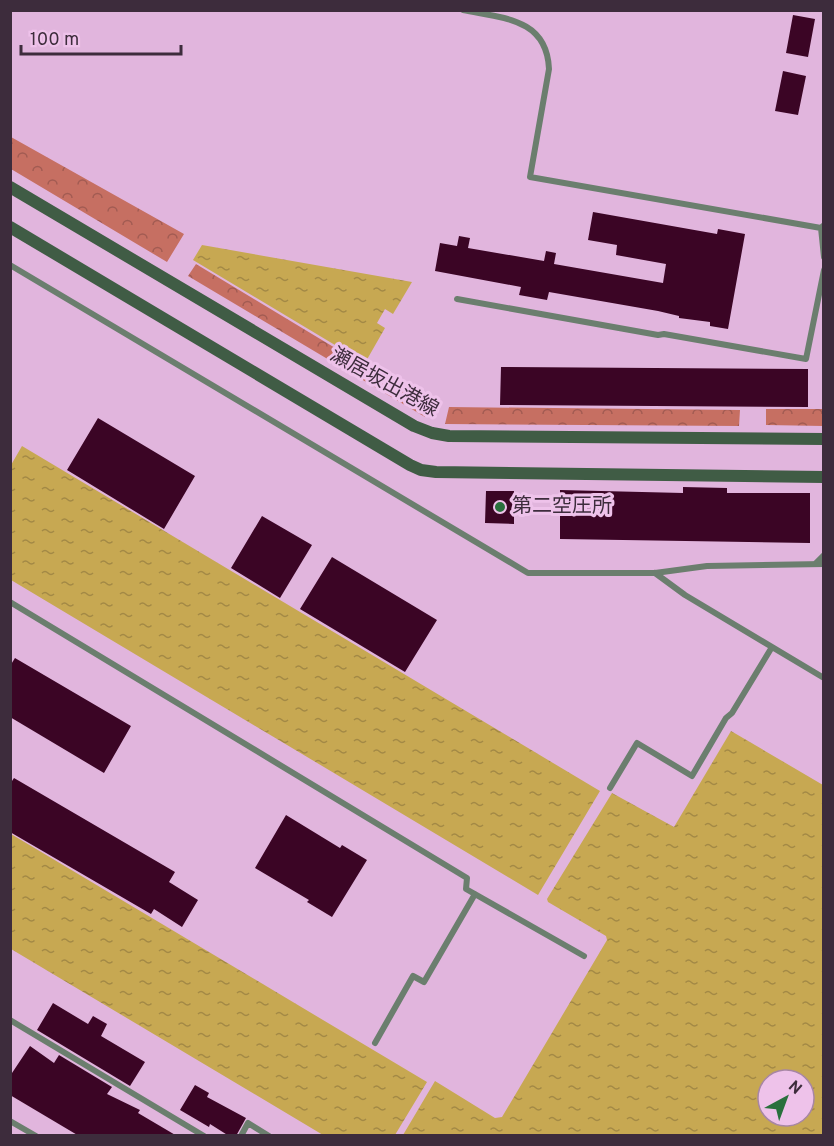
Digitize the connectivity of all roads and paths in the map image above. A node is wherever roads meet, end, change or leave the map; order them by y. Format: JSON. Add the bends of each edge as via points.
{"nodes":[{"id":1,"x":463,"y":10,"type":"edge"},
{"id":2,"x":499,"y":14,"type":"edge"},
{"id":3,"x":10,"y":187,"type":"edge"},
{"id":4,"x":822,"y":226,"type":"edge"},
{"id":5,"x":10,"y":227,"type":"edge"},
{"id":6,"x":824,"y":257,"type":"edge"},
{"id":7,"x":10,"y":265,"type":"edge"},
{"id":8,"x":824,"y":270,"type":"edge"},
{"id":9,"x":457,"y":299,"type":"dead end"},
{"id":10,"x":824,"y":439,"type":"edge"},
{"id":11,"x":824,"y":477,"type":"edge"},
{"id":12,"x":824,"y":555,"type":"edge"},
{"id":13,"x":815,"y":564,"type":"junction"},
{"id":14,"x":824,"y":564,"type":"edge"},
{"id":15,"x":655,"y":573,"type":"junction"},
{"id":16,"x":10,"y":603,"type":"edge"},
{"id":17,"x":772,"y":647,"type":"junction"},
{"id":18,"x":824,"y":678,"type":"edge"},
{"id":19,"x":610,"y":788,"type":"dead end"},
{"id":20,"x":475,"y":894,"type":"junction"},
{"id":21,"x":584,"y":956,"type":"dead end"},
{"id":22,"x":10,"y":1020,"type":"edge"},
{"id":23,"x":375,"y":1043,"type":"dead end"},
{"id":24,"x":10,"y":1120,"type":"edge"},
{"id":25,"x":36,"y":1136,"type":"edge"},
{"id":26,"x":204,"y":1136,"type":"edge"},
{"id":27,"x":241,"y":1136,"type":"edge"},
{"id":28,"x":269,"y":1136,"type":"edge"}],
"edges":[{"from":1,"to":2,"type":"lane"},
{"from":2,"to":4,"type":"lane","via":[[534,32],[548,58],[530,177]]},
{"from":3,"to":10,"type":"main road","name":"瀬居坂出港線","via":[[414,426],[432,433]]},
{"from":4,"to":6,"type":"lane"},
{"from":5,"to":11,"type":"main road","via":[[421,470]]},
{"from":7,"to":15,"type":"lane","via":[[528,573]]},
{"from":8,"to":9,"type":"lane","via":[[806,359]]},
{"from":12,"to":13,"type":"lane"},
{"from":13,"to":14,"type":"lane"},
{"from":13,"to":15,"type":"lane","via":[[707,566]]},
{"from":15,"to":17,"type":"lane"},
{"from":16,"to":20,"type":"lane","via":[[466,878],[466,889]]},
{"from":17,"to":18,"type":"lane"},
{"from":17,"to":19,"type":"lane","via":[[692,776],[637,743]]},
{"from":20,"to":21,"type":"lane"},
{"from":20,"to":23,"type":"lane","via":[[424,982],[414,976]]},
{"from":22,"to":26,"type":"lane"},
{"from":24,"to":25,"type":"lane"},
{"from":27,"to":28,"type":"lane","via":[[248,1123]]}]}
